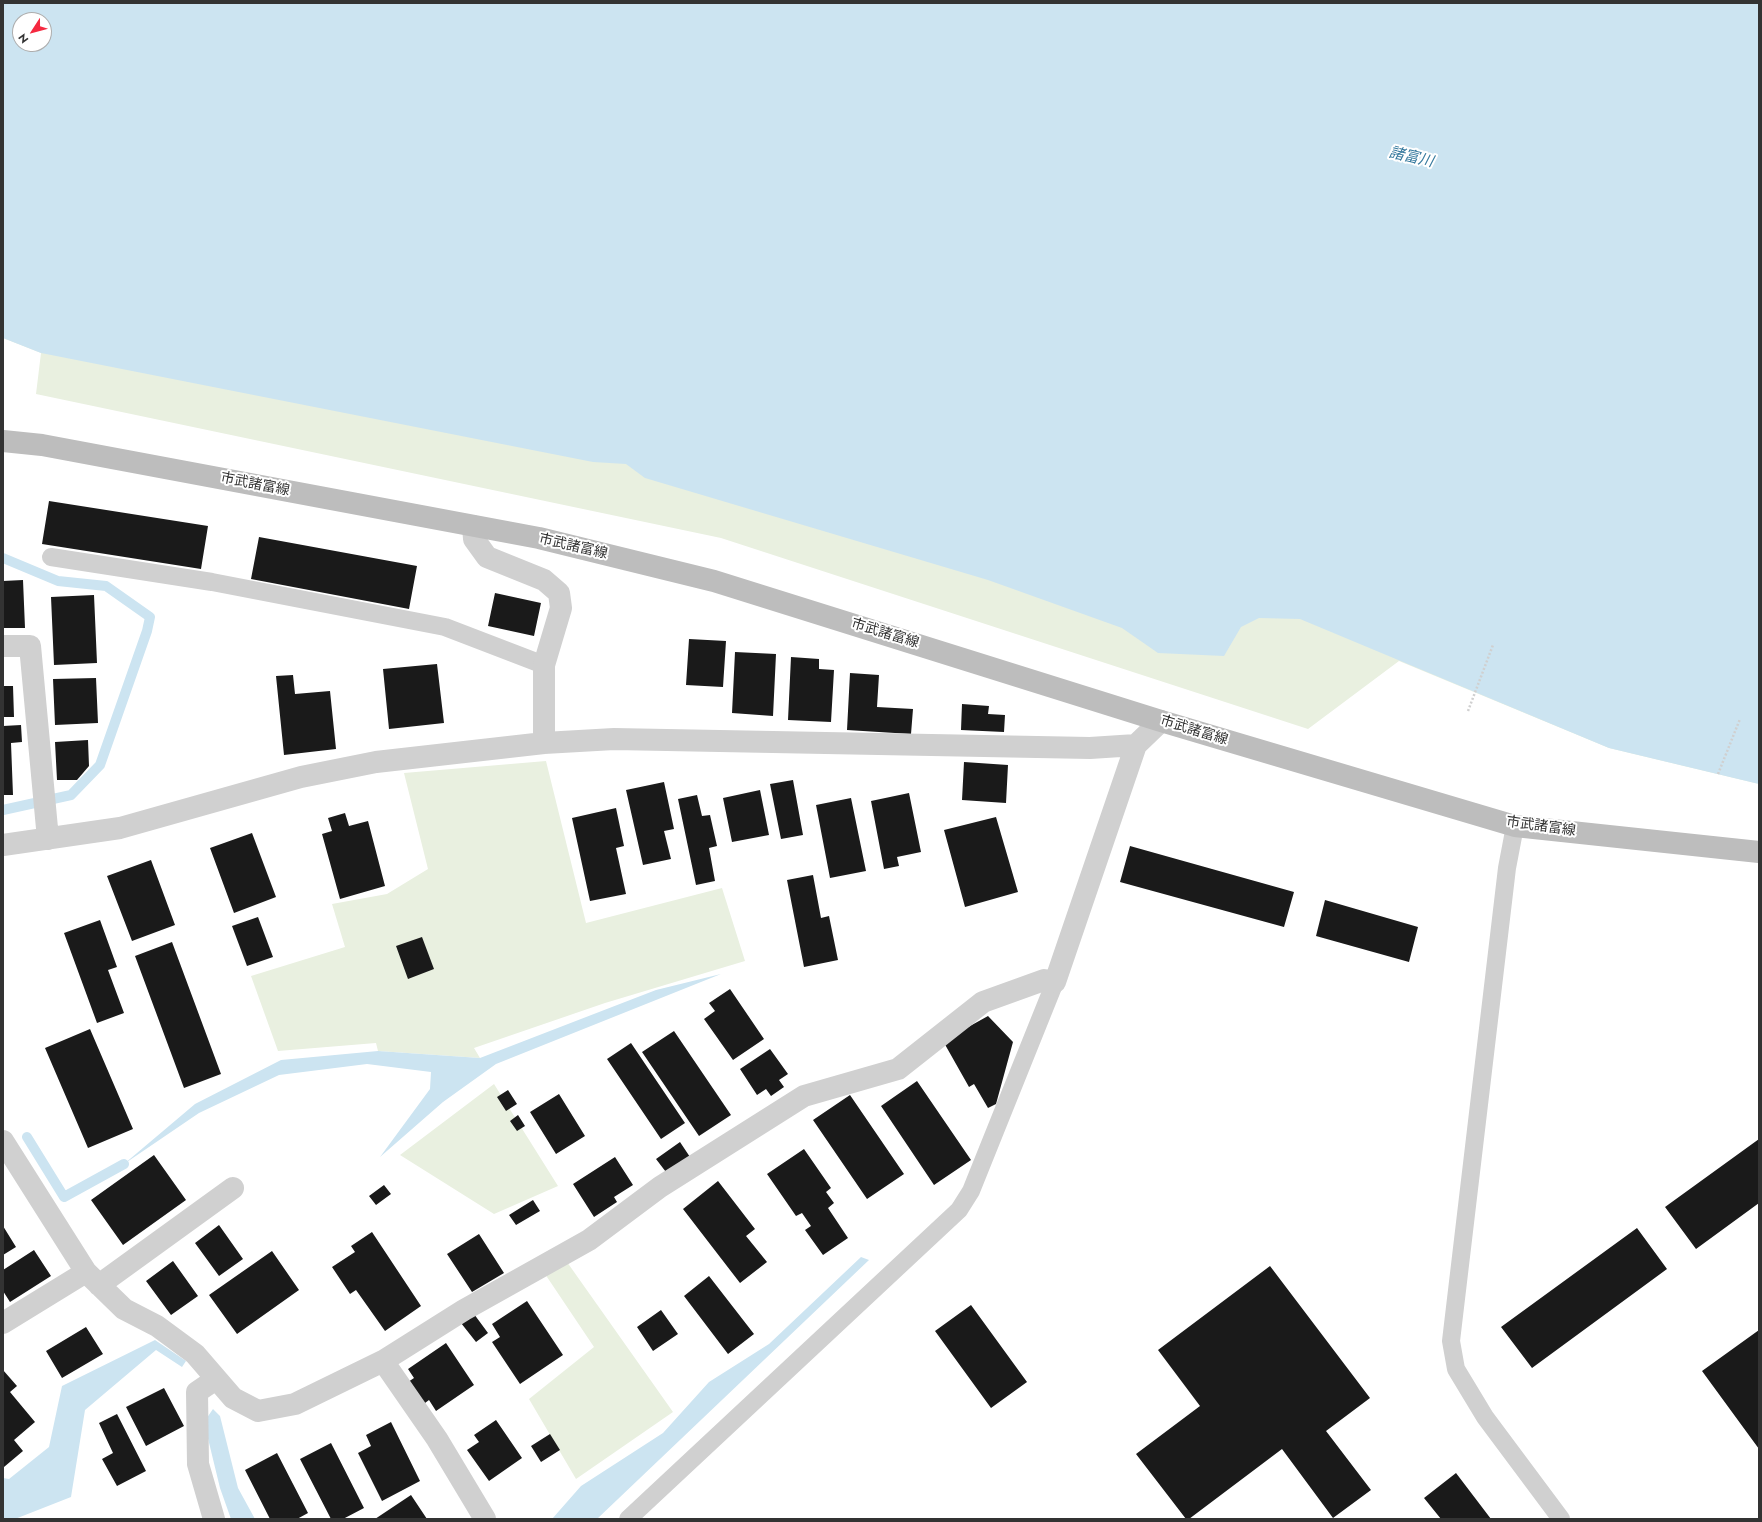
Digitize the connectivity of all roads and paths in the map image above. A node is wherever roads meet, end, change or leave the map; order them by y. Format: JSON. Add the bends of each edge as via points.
{"nodes":[{"id":1,"x":3,"y":441,"type":"edge"},
{"id":2,"x":473,"y":526,"type":"junction"},
{"id":3,"x":50,"y":557,"type":"dead end"},
{"id":4,"x":1493,"y":645,"type":"dead end"},
{"id":5,"x":3,"y":646,"type":"edge"},
{"id":6,"x":544,"y":665,"type":"junction"},
{"id":7,"x":1468,"y":711,"type":"dead end"},
{"id":8,"x":1740,"y":719,"type":"dead end"},
{"id":9,"x":1161,"y":721,"type":"junction"},
{"id":10,"x":544,"y":743,"type":"junction"},
{"id":11,"x":1136,"y":745,"type":"junction"},
{"id":12,"x":1718,"y":774,"type":"dead end"},
{"id":13,"x":1515,"y":826,"type":"junction"},
{"id":14,"x":48,"y":839,"type":"junction"},
{"id":15,"x":3,"y":845,"type":"edge"},
{"id":16,"x":1759,"y":852,"type":"edge"},
{"id":17,"x":1054,"y":982,"type":"junction"},
{"id":18,"x":3,"y":1141,"type":"edge"},
{"id":19,"x":233,"y":1188,"type":"dead end"},
{"id":20,"x":92,"y":1278,"type":"junction"},
{"id":21,"x":3,"y":1323,"type":"edge"},
{"id":22,"x":383,"y":1361,"type":"junction"},
{"id":23,"x":216,"y":1379,"type":"junction"},
{"id":24,"x":214,"y":1519,"type":"edge"},
{"id":25,"x":485,"y":1519,"type":"edge"},
{"id":26,"x":628,"y":1519,"type":"edge"},
{"id":27,"x":1561,"y":1519,"type":"edge"}],
"edges":[{"from":1,"to":2,"type":"main road","name":"市武諸富線","via":[[42,446]]},
{"from":2,"to":6,"type":"street","via":[[474,540],[487,557],[544,580],[559,593],[561,608]]},
{"from":2,"to":9,"type":"main road","name":"市武諸富線","via":[[539,538],[714,581]]},
{"from":3,"to":6,"type":"lane","via":[[212,582],[445,627]]},
{"from":4,"to":7,"type":"path"},
{"from":5,"to":14,"type":"street","via":[[30,646]]},
{"from":6,"to":10,"type":"street"},
{"from":8,"to":12,"type":"path"},
{"from":9,"to":11,"type":"street"},
{"from":9,"to":13,"type":"main road","name":"市武諸富線"},
{"from":10,"to":11,"type":"street","via":[[614,739],[1074,748]]},
{"from":10,"to":14,"type":"street","via":[[376,762],[301,776],[120,828]]},
{"from":11,"to":17,"type":"street"},
{"from":13,"to":16,"type":"main road","name":"市武諸富線"},
{"from":13,"to":27,"type":"lane","via":[[1507,868],[1451,1340],[1456,1369],[1472,1396]]},
{"from":14,"to":15,"type":"street"},
{"from":17,"to":22,"type":"street","via":[[1044,980],[983,1002],[898,1069],[804,1096],[660,1186],[589,1240],[464,1310]]},
{"from":17,"to":26,"type":"lane","via":[[971,1190],[959,1210]]},
{"from":18,"to":20,"type":"street"},
{"from":19,"to":20,"type":"street"},
{"from":20,"to":21,"type":"street"},
{"from":20,"to":23,"type":"street","via":[[124,1309],[157,1326],[195,1354]]},
{"from":22,"to":23,"type":"street","via":[[295,1404],[258,1411],[232,1398]]},
{"from":22,"to":25,"type":"street","via":[[437,1439]]},
{"from":23,"to":24,"type":"street","via":[[197,1392],[198,1464]]}]}
